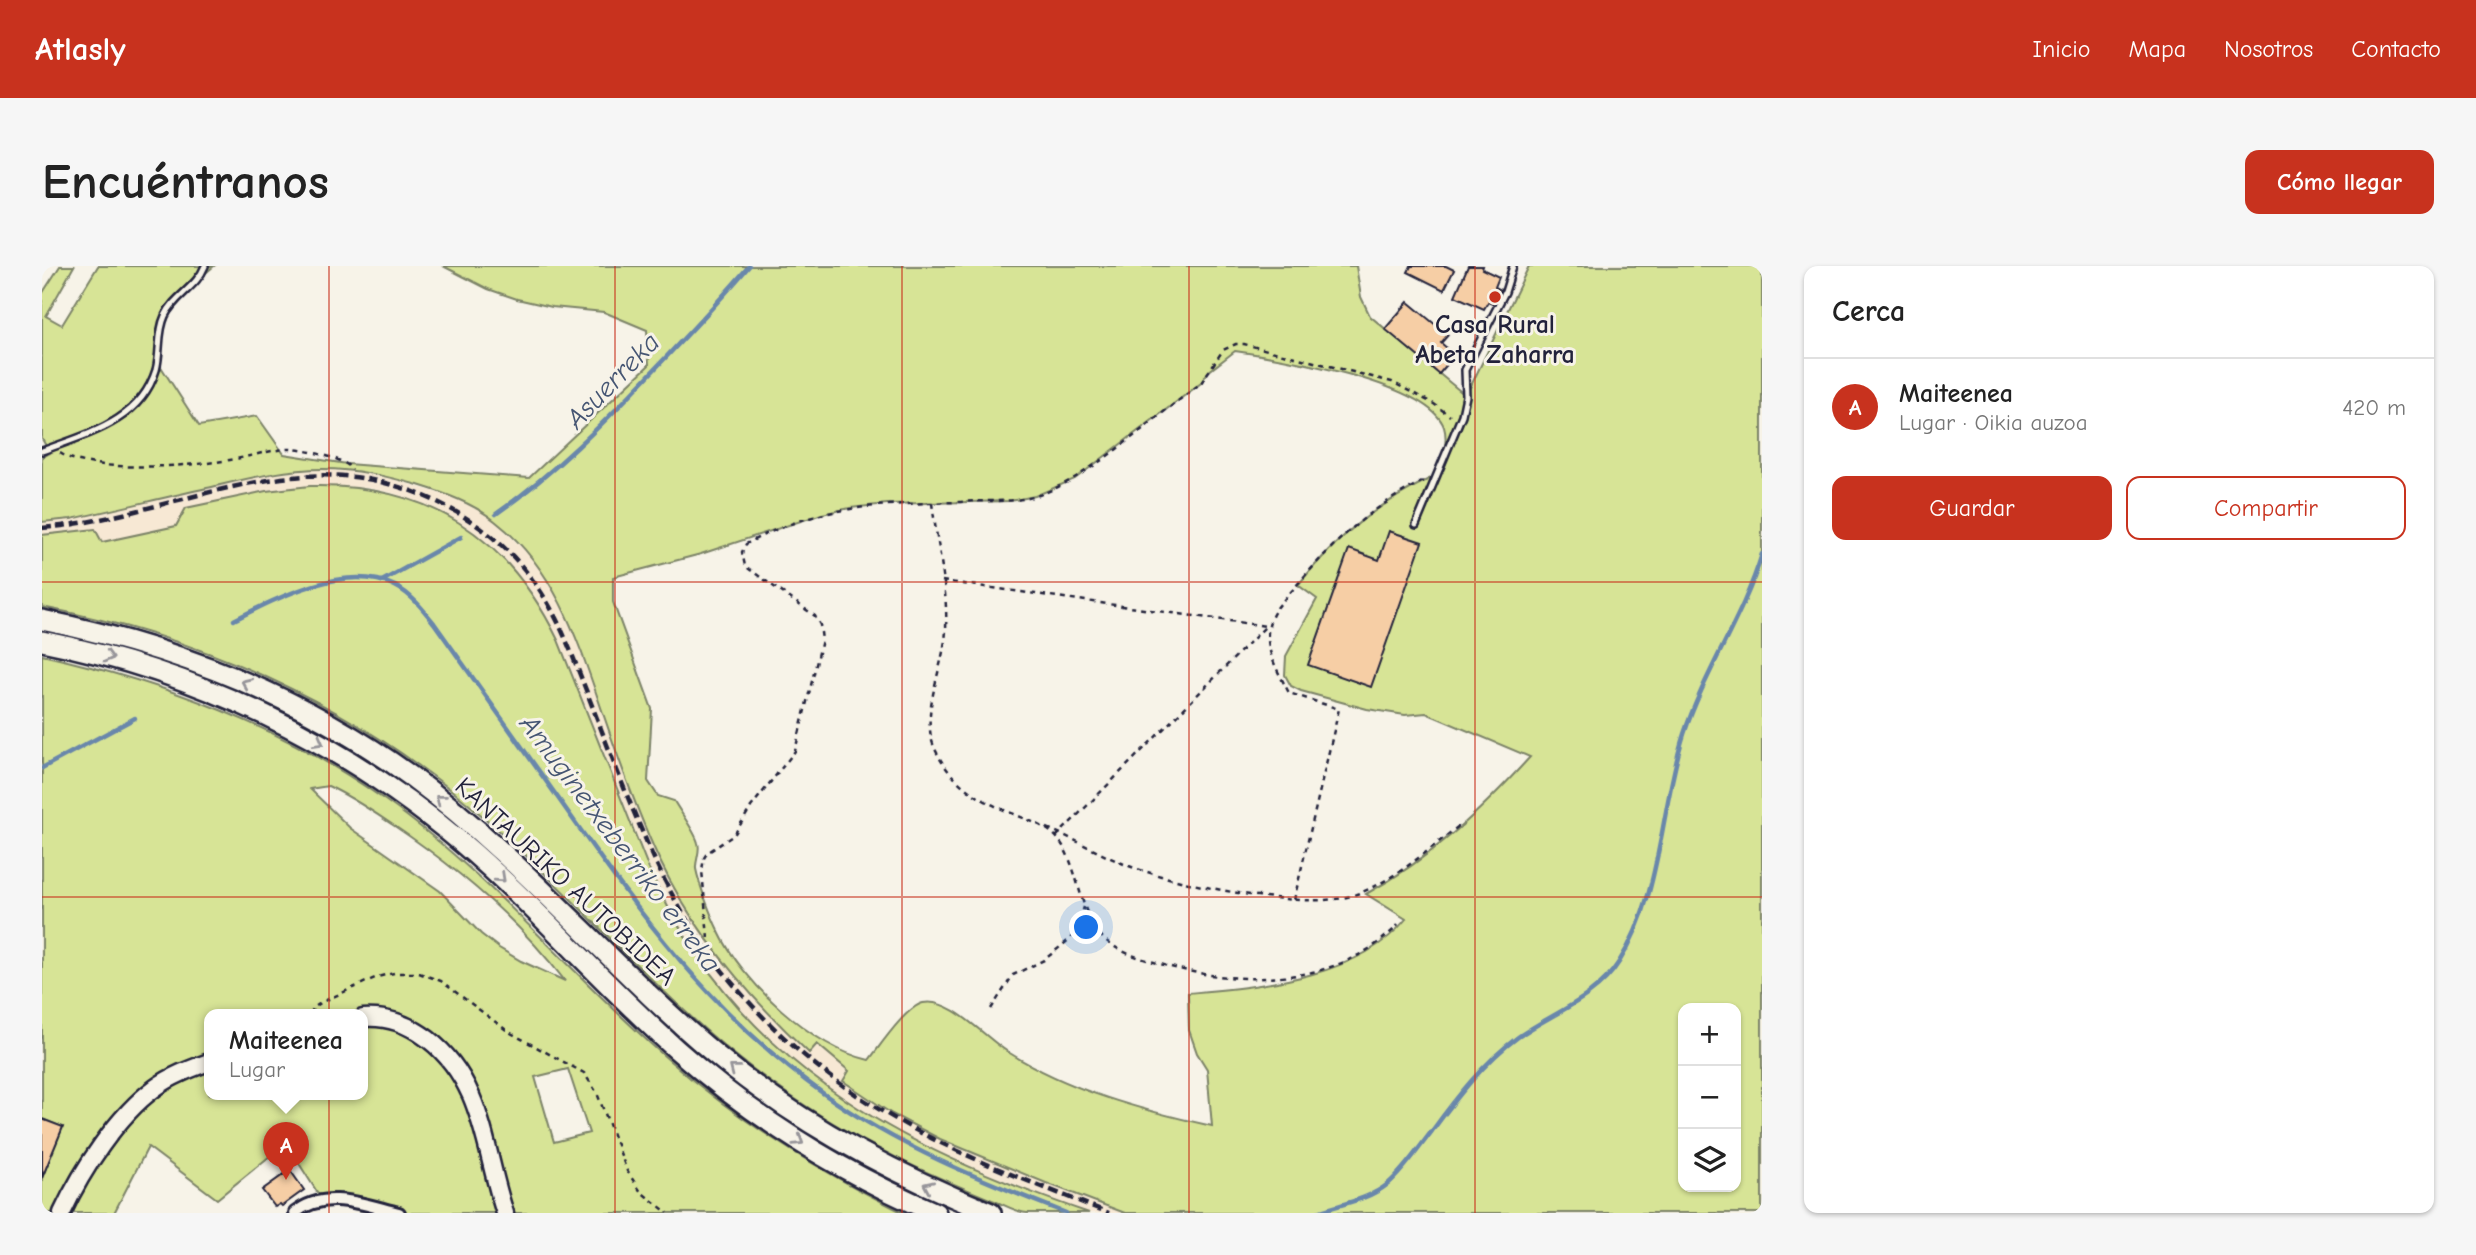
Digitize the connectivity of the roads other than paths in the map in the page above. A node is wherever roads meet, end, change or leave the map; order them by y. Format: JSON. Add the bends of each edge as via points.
{"nodes":[{"id":1,"x":205,"y":266,"type":"edge"},
{"id":2,"x":1513,"y":266,"type":"edge"},
{"id":3,"x":42,"y":451,"type":"edge"},
{"id":4,"x":1416,"y":525,"type":"dead end"},
{"id":5,"x":42,"y":620,"type":"edge"},
{"id":6,"x":42,"y":641,"type":"edge"},
{"id":7,"x":368,"y":1017,"type":"edge"},
{"id":8,"x":204,"y":1064,"type":"edge"},
{"id":9,"x":62,"y":1213,"type":"edge"},
{"id":10,"x":295,"y":1213,"type":"edge"},
{"id":11,"x":399,"y":1213,"type":"edge"},
{"id":12,"x":506,"y":1213,"type":"edge"},
{"id":13,"x":936,"y":1213,"type":"edge"},
{"id":14,"x":991,"y":1213,"type":"edge"}],
"edges":[{"from":1,"to":3,"type":"lane","via":[[167,312],[156,370],[135,405],[116,421]]},
{"from":2,"to":4,"type":"lane","via":[[1505,292],[1465,370],[1466,396],[1458,423]]},
{"from":14,"to":5,"type":"highway","name":"KANTAURIKO AUTOBIDEA","one_way":true,"via":[[859,1151],[756,1086],[662,1007],[490,840],[369,748],[295,705],[219,671],[137,643]]},
{"from":6,"to":13,"type":"highway","name":"KANTAURIKO AUTOBIDEA","one_way":true,"via":[[200,686],[277,719],[351,761],[473,853],[640,1015],[728,1091],[823,1156]]},
{"from":7,"to":12,"type":"main road","via":[[412,1028],[456,1067],[473,1097]]},
{"from":8,"to":9,"type":"main road","via":[[167,1081],[132,1108],[94,1158]]},
{"from":10,"to":11,"type":"street","via":[[313,1202],[332,1199]]}]}
